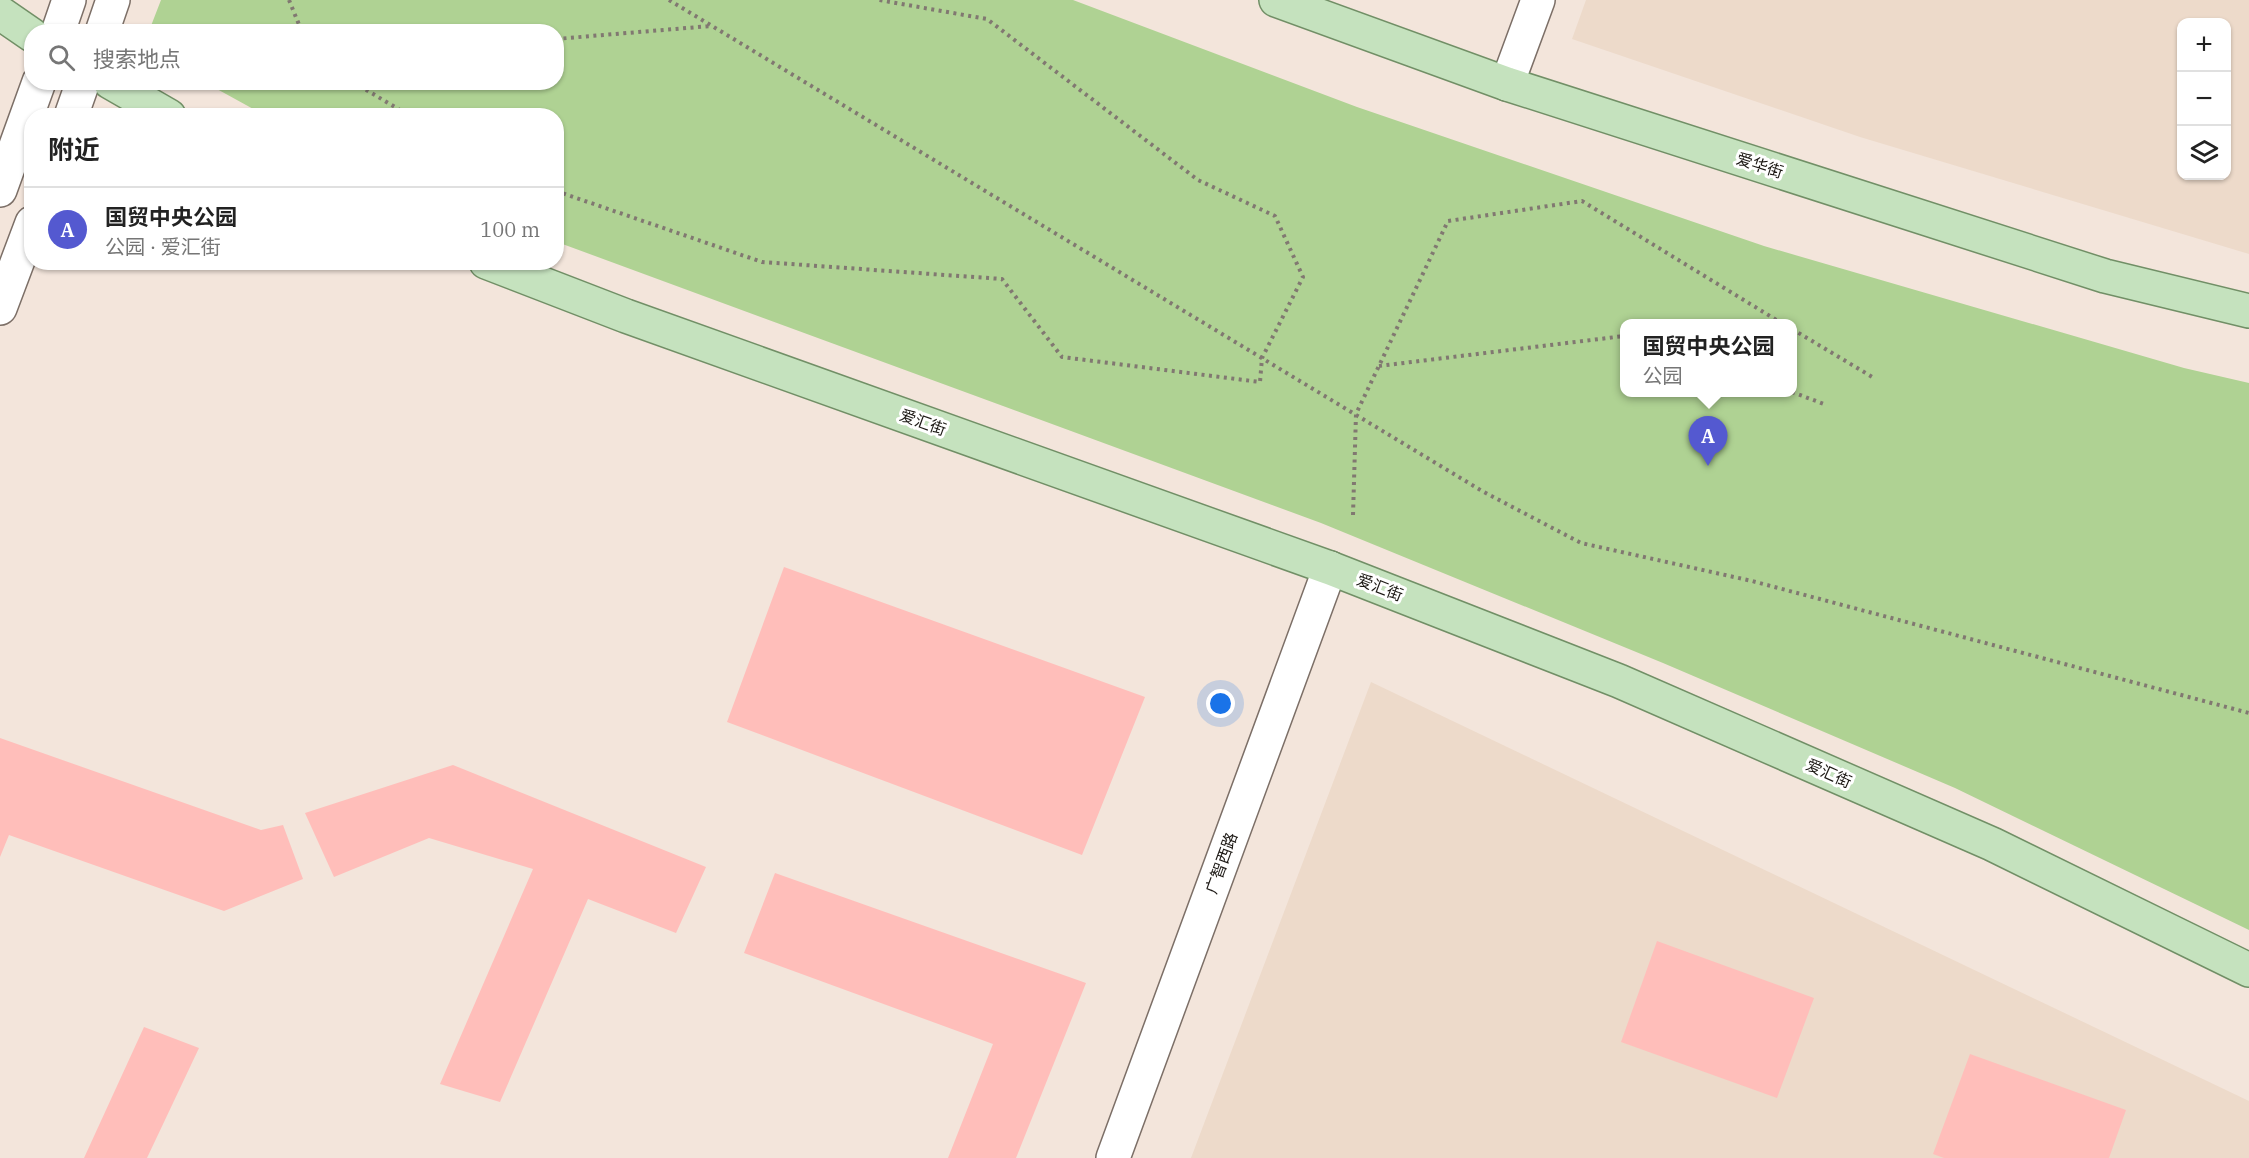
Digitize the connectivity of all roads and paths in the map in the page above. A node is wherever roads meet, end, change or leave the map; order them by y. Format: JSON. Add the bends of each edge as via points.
{"nodes":[{"id":1,"x":69,"y":0,"type":"edge"},
{"id":2,"x":113,"y":0,"type":"edge"},
{"id":3,"x":289,"y":0,"type":"edge"},
{"id":4,"x":669,"y":0,"type":"edge"},
{"id":5,"x":879,"y":0,"type":"edge"},
{"id":6,"x":1276,"y":0,"type":"edge"},
{"id":7,"x":1538,"y":0,"type":"edge"},
{"id":8,"x":0,"y":13,"type":"edge"},
{"id":9,"x":61,"y":24,"type":"edge"},
{"id":10,"x":105,"y":24,"type":"edge"},
{"id":11,"x":299,"y":24,"type":"edge"},
{"id":12,"x":712,"y":26,"type":"junction"},
{"id":13,"x":24,"y":30,"type":"edge"},
{"id":14,"x":564,"y":38,"type":"edge"},
{"id":15,"x":1507,"y":84,"type":"junction"},
{"id":16,"x":36,"y":90,"type":"edge"},
{"id":17,"x":80,"y":90,"type":"edge"},
{"id":18,"x":124,"y":90,"type":"edge"},
{"id":19,"x":366,"y":90,"type":"edge"},
{"id":20,"x":30,"y":108,"type":"edge"},
{"id":21,"x":74,"y":108,"type":"edge"},
{"id":22,"x":155,"y":108,"type":"edge"},
{"id":23,"x":397,"y":108,"type":"edge"},
{"id":24,"x":24,"y":124,"type":"edge"},
{"id":25,"x":0,"y":190,"type":"edge"},
{"id":26,"x":564,"y":194,"type":"edge"},
{"id":27,"x":24,"y":244,"type":"edge"},
{"id":28,"x":507,"y":270,"type":"edge"},
{"id":29,"x":0,"y":308,"type":"edge"},
{"id":30,"x":2249,"y":311,"type":"edge"},
{"id":31,"x":1775,"y":319,"type":"edge"},
{"id":32,"x":1797,"y":332,"type":"edge"},
{"id":33,"x":1620,"y":336,"type":"edge"},
{"id":34,"x":1262,"y":358,"type":"junction"},
{"id":35,"x":1378,"y":366,"type":"junction"},
{"id":36,"x":1874,"y":378,"type":"dead end"},
{"id":37,"x":1797,"y":394,"type":"edge"},
{"id":38,"x":1824,"y":404,"type":"dead end"},
{"id":39,"x":1356,"y":414,"type":"junction"},
{"id":40,"x":1353,"y":515,"type":"dead end"},
{"id":41,"x":1330,"y":568,"type":"junction"},
{"id":42,"x":2249,"y":713,"type":"edge"},
{"id":43,"x":2249,"y":970,"type":"edge"},
{"id":44,"x":1113,"y":1158,"type":"edge"}],
"edges":[{"from":1,"to":9,"type":"street"},
{"from":2,"to":10,"type":"street"},
{"from":3,"to":11,"type":"path"},
{"from":4,"to":12,"type":"path"},
{"from":5,"to":34,"type":"path","via":[[987,19],[1198,180],[1275,216],[1303,277]]},
{"from":6,"to":15,"type":"main road","name":"爱华街"},
{"from":7,"to":15,"type":"street"},
{"from":8,"to":13,"type":"main road"},
{"from":12,"to":14,"type":"path"},
{"from":12,"to":34,"type":"path"},
{"from":15,"to":30,"type":"main road","name":"爱华街","via":[[2105,276]]},
{"from":16,"to":20,"type":"street"},
{"from":17,"to":21,"type":"street"},
{"from":18,"to":22,"type":"main road"},
{"from":19,"to":23,"type":"path"},
{"from":24,"to":25,"type":"street"},
{"from":26,"to":34,"type":"path","via":[[762,262],[1002,279],[1062,357],[1260,382]]},
{"from":27,"to":29,"type":"street"},
{"from":28,"to":41,"type":"main road","name":"爱汇街"},
{"from":31,"to":35,"type":"path","via":[[1582,201],[1448,221]]},
{"from":32,"to":36,"type":"path"},
{"from":33,"to":35,"type":"path"},
{"from":34,"to":39,"type":"path"},
{"from":35,"to":39,"type":"path"},
{"from":37,"to":38,"type":"path"},
{"from":39,"to":40,"type":"path"},
{"from":39,"to":42,"type":"path","via":[[1482,491],[1581,543],[1752,581]]},
{"from":41,"to":43,"type":"main road","name":"爱汇街","via":[[1619,681],[1959,830]]},
{"from":41,"to":44,"type":"street","name":"广智西路"}]}
